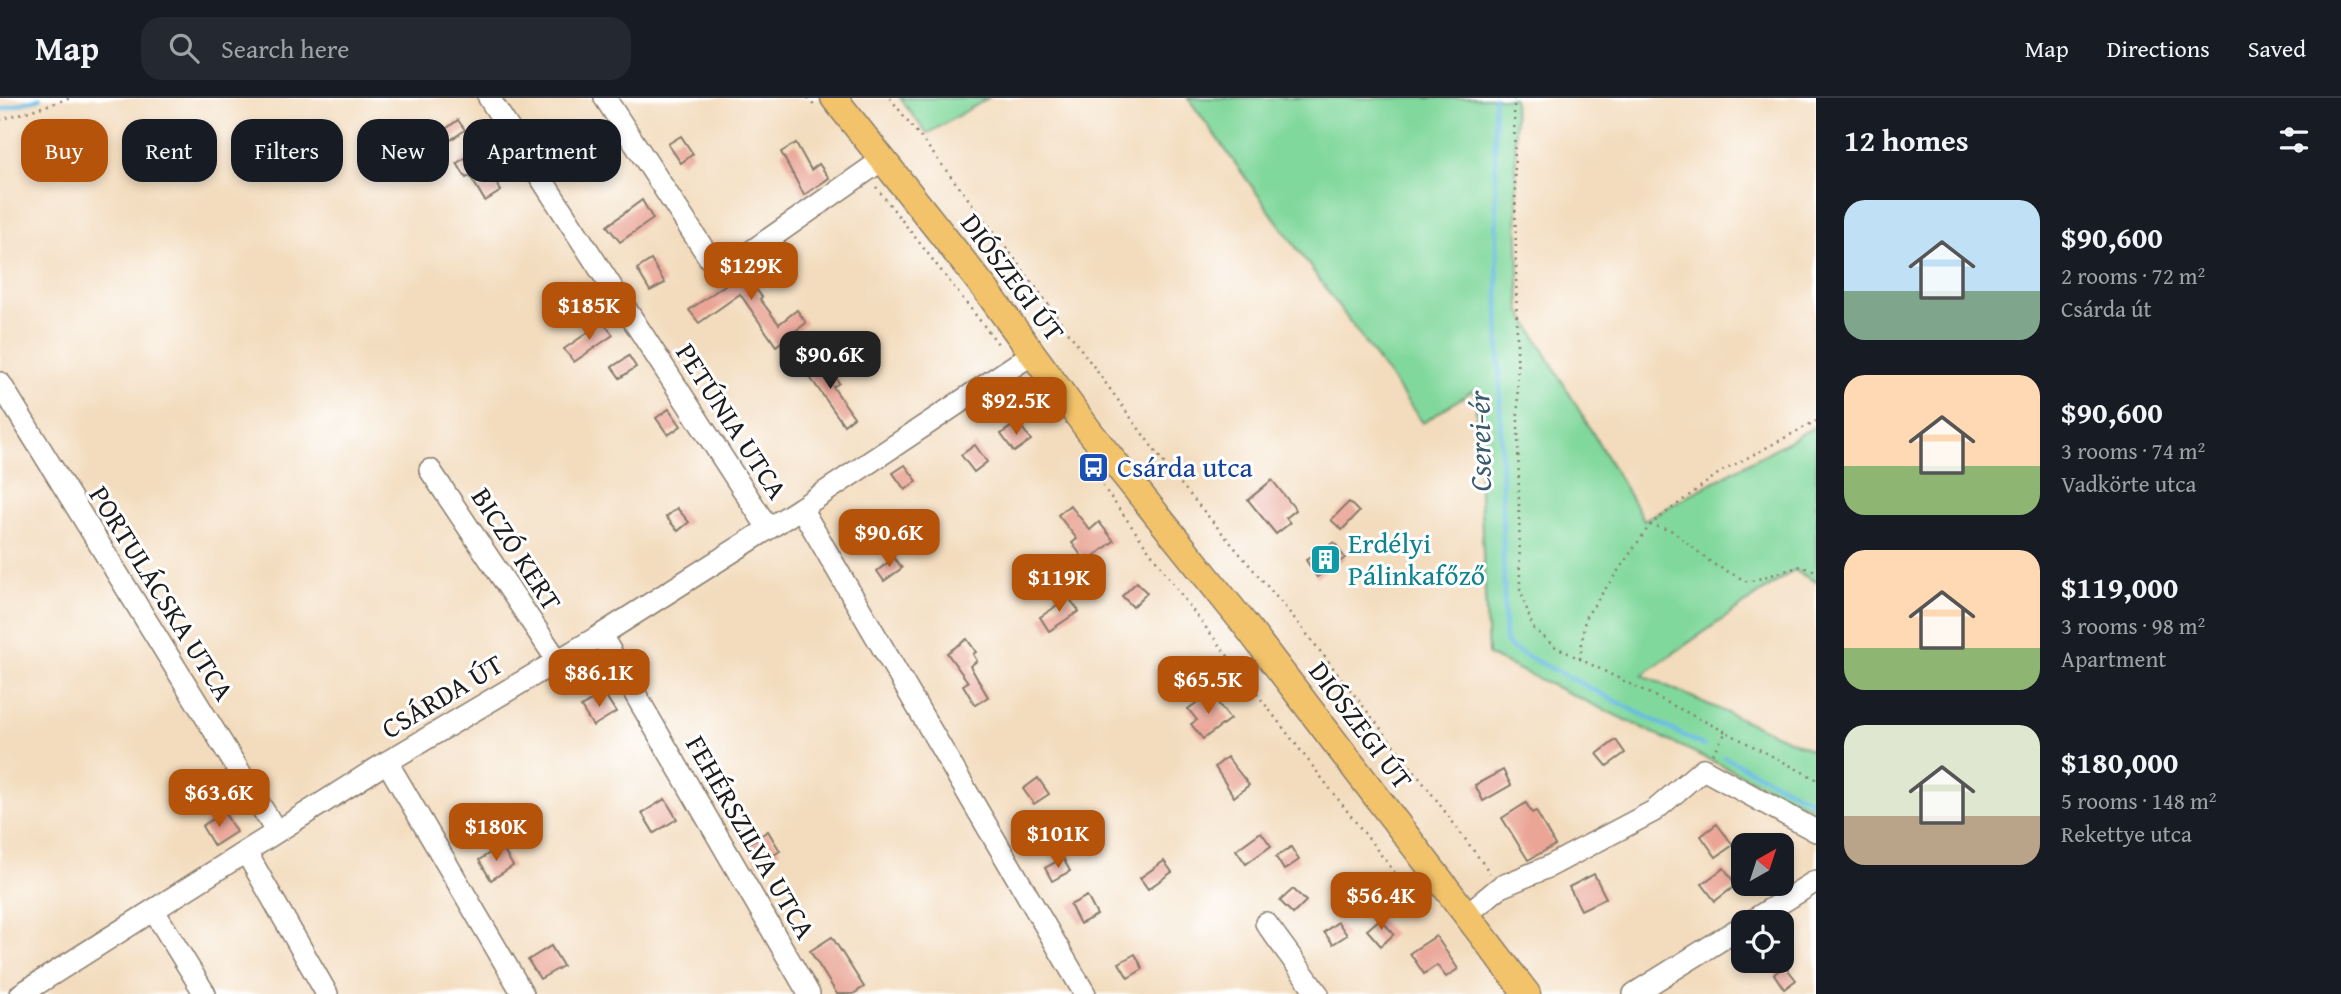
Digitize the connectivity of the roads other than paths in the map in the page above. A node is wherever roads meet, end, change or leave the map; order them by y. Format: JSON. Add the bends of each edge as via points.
{"nodes":[{"id":1,"x":489,"y":98,"type":"edge"},
{"id":2,"x":605,"y":98,"type":"edge"},
{"id":3,"x":825,"y":103,"type":"edge"},
{"id":4,"x":873,"y":166,"type":"junction"},
{"id":5,"x":1023,"y":360,"type":"junction"},
{"id":6,"x":0,"y":383,"type":"edge"},
{"id":7,"x":430,"y":470,"type":"dead end"},
{"id":8,"x":802,"y":508,"type":"junction"},
{"id":9,"x":768,"y":528,"type":"junction"},
{"id":10,"x":601,"y":635,"type":"junction"},
{"id":11,"x":556,"y":660,"type":"junction"},
{"id":12,"x":387,"y":762,"type":"junction"},
{"id":13,"x":276,"y":831,"type":"junction"},
{"id":14,"x":1816,"y":831,"type":"edge"},
{"id":15,"x":246,"y":852,"type":"junction"},
{"id":16,"x":1816,"y":881,"type":"edge"},
{"id":17,"x":1769,"y":910,"type":"edge"},
{"id":18,"x":154,"y":911,"type":"junction"},
{"id":19,"x":1466,"y":915,"type":"junction"},
{"id":20,"x":1266,"y":923,"type":"dead end"},
{"id":21,"x":1731,"y":933,"type":"edge"},
{"id":22,"x":21,"y":994,"type":"edge"},
{"id":23,"x":205,"y":994,"type":"edge"},
{"id":24,"x":327,"y":994,"type":"edge"},
{"id":25,"x":523,"y":994,"type":"edge"},
{"id":26,"x":810,"y":994,"type":"edge"},
{"id":27,"x":1085,"y":994,"type":"edge"},
{"id":28,"x":1318,"y":994,"type":"edge"},
{"id":29,"x":1527,"y":994,"type":"edge"},
{"id":30,"x":1634,"y":994,"type":"edge"}],
"edges":[{"from":1,"to":9,"type":"street","name":"PETÚNIA UTCA"},
{"from":2,"to":4,"type":"street","via":[[717,265],[739,260]]},
{"from":3,"to":4,"type":"main road","name":"DIÓSZEGI ÚT"},
{"from":4,"to":5,"type":"main road","name":"DIÓSZEGI ÚT","via":[[986,290]]},
{"from":5,"to":8,"type":"street","name":"CSÁRDA ÚT"},
{"from":5,"to":19,"type":"main road","name":"DIÓSZEGI ÚT","via":[[1090,432],[1247,627]]},
{"from":6,"to":13,"type":"street","name":"PORTULÁCSKA UTCA"},
{"from":7,"to":11,"type":"street","name":"BICZÓ KERT"},
{"from":8,"to":9,"type":"street","name":"CSÁRDA ÚT"},
{"from":8,"to":27,"type":"street"},
{"from":9,"to":10,"type":"street","name":"CSÁRDA ÚT"},
{"from":10,"to":11,"type":"street","name":"CSÁRDA ÚT"},
{"from":10,"to":26,"type":"street","name":"FEHÉRSZILVA UTCA"},
{"from":11,"to":12,"type":"street","name":"CSÁRDA ÚT"},
{"from":12,"to":13,"type":"street","name":"CSÁRDA ÚT"},
{"from":12,"to":25,"type":"street"},
{"from":13,"to":15,"type":"street","name":"CSÁRDA ÚT"},
{"from":14,"to":19,"type":"street","via":[[1703,769],[1654,811],[1500,887]]},
{"from":15,"to":18,"type":"street","name":"CSÁRDA ÚT"},
{"from":15,"to":24,"type":"street"},
{"from":16,"to":17,"type":"street"},
{"from":18,"to":22,"type":"street","name":"CSÁRDA ÚT"},
{"from":18,"to":23,"type":"street"},
{"from":19,"to":29,"type":"main road","name":"DIÓSZEGI ÚT"},
{"from":20,"to":28,"type":"street"},
{"from":21,"to":30,"type":"street"}]}
